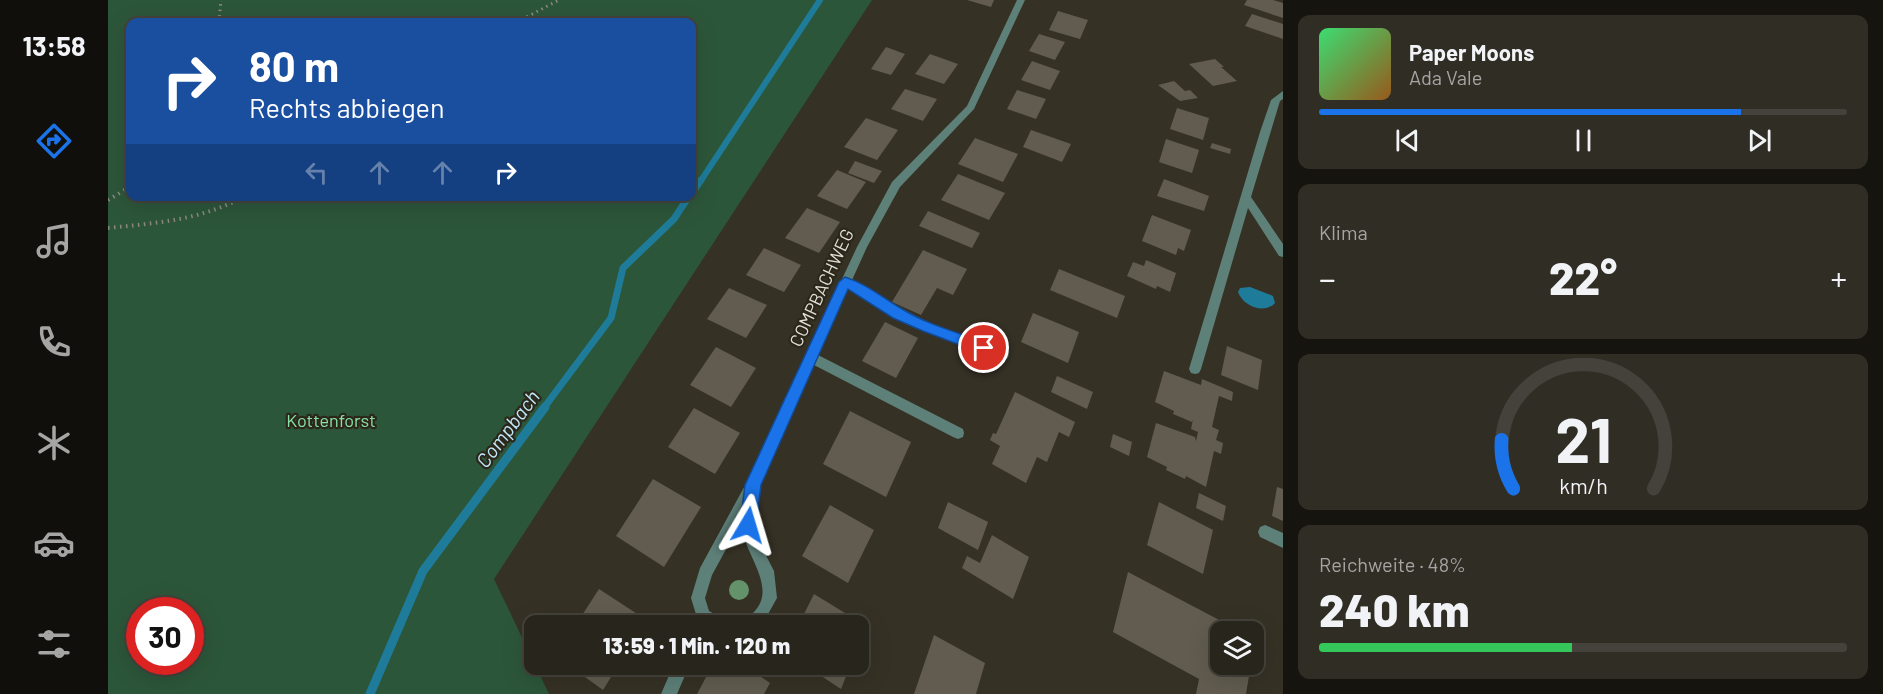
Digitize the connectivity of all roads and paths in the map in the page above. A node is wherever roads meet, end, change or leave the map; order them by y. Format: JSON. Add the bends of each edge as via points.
{"nodes":[{"id":1,"x":221,"y":0,"type":"edge"},
{"id":2,"x":560,"y":0,"type":"edge"},
{"id":3,"x":1021,"y":0,"type":"edge"},
{"id":4,"x":219,"y":18,"type":"edge"},
{"id":5,"x":525,"y":18,"type":"edge"},
{"id":6,"x":1283,"y":94,"type":"edge"},
{"id":7,"x":126,"y":189,"type":"edge"},
{"id":8,"x":1246,"y":199,"type":"junction"},
{"id":9,"x":108,"y":200,"type":"edge"},
{"id":10,"x":238,"y":201,"type":"edge"},
{"id":11,"x":108,"y":228,"type":"edge"},
{"id":12,"x":1283,"y":253,"type":"edge"},
{"id":13,"x":845,"y":282,"type":"junction"},
{"id":14,"x":1002,"y":355,"type":"dead end"},
{"id":15,"x":810,"y":357,"type":"junction"},
{"id":16,"x":1195,"y":369,"type":"dead end"},
{"id":17,"x":958,"y":433,"type":"dead end"},
{"id":18,"x":753,"y":485,"type":"junction"},
{"id":19,"x":1265,"y":532,"type":"dead end"},
{"id":20,"x":1283,"y":541,"type":"edge"},
{"id":21,"x":700,"y":615,"type":"edge"},
{"id":22,"x":759,"y":615,"type":"edge"},
{"id":23,"x":677,"y":675,"type":"edge"},
{"id":24,"x":669,"y":694,"type":"edge"}],
"edges":[{"from":1,"to":4,"type":"path"},
{"from":2,"to":5,"type":"path"},
{"from":3,"to":13,"type":"street","name":"COMPBACHWEG","via":[[971,107],[896,185]]},
{"from":6,"to":8,"type":"street","via":[[1276,100]]},
{"from":7,"to":9,"type":"path"},
{"from":8,"to":12,"type":"street"},
{"from":8,"to":16,"type":"street"},
{"from":10,"to":11,"type":"path","via":[[187,220]]},
{"from":13,"to":14,"type":"street","via":[[918,323]]},
{"from":13,"to":15,"type":"street","name":"COMPBACHWEG"},
{"from":15,"to":17,"type":"street"},
{"from":15,"to":18,"type":"street","name":"COMPBACHWEG"},
{"from":18,"to":21,"type":"street","name":"COMPBACHWEG","via":[[705,573],[698,598]]},
{"from":18,"to":22,"type":"street","name":"COMPBACHWEG","via":[[748,525],[767,571],[770,598]]},
{"from":19,"to":20,"type":"street"},
{"from":23,"to":24,"type":"street"}]}
